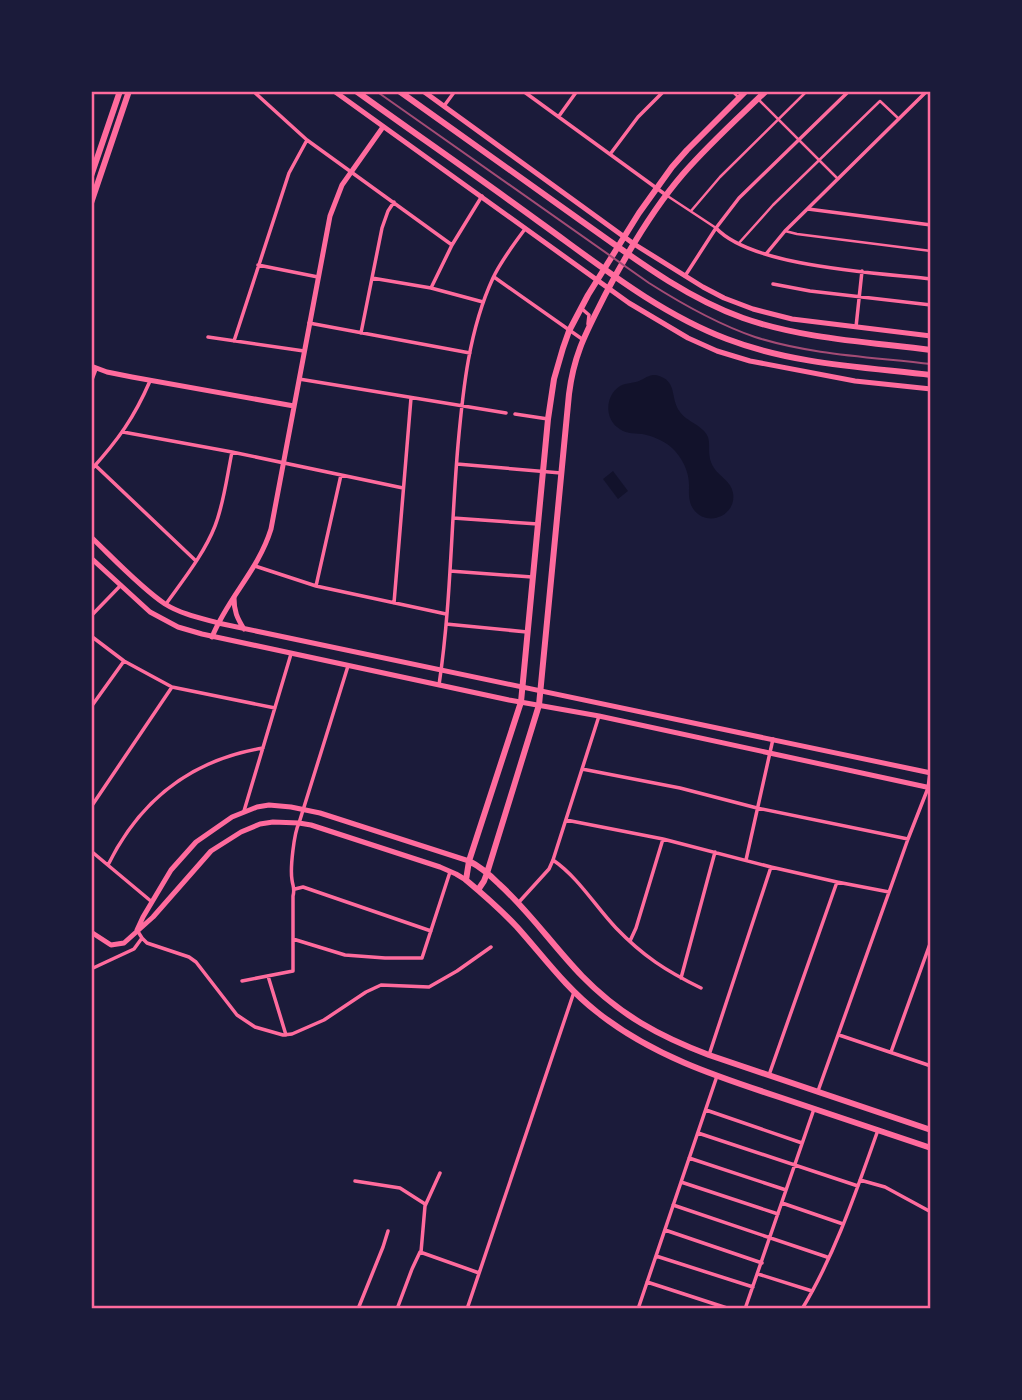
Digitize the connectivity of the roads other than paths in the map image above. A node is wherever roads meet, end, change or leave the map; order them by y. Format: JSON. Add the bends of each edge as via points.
{"nodes":[{"id":1,"x":120,"y":91,"type":"edge"},
{"id":2,"x":129,"y":91,"type":"edge"},
{"id":3,"x":253,"y":91,"type":"edge"},
{"id":4,"x":334,"y":91,"type":"edge"},
{"id":5,"x":356,"y":91,"type":"edge"},
{"id":6,"x":399,"y":91,"type":"edge"},
{"id":7,"x":423,"y":91,"type":"edge"},
{"id":8,"x":455,"y":91,"type":"edge"},
{"id":9,"x":524,"y":91,"type":"edge"},
{"id":10,"x":577,"y":91,"type":"edge"},
{"id":11,"x":664,"y":91,"type":"edge"},
{"id":12,"x":732,"y":91,"type":"edge"},
{"id":13,"x":746,"y":91,"type":"edge"},
{"id":14,"x":766,"y":91,"type":"edge"},
{"id":15,"x":807,"y":91,"type":"edge"},
{"id":16,"x":849,"y":91,"type":"edge"},
{"id":17,"x":927,"y":91,"type":"edge"},
{"id":18,"x":739,"y":98,"type":"junction"},
{"id":19,"x":758,"y":99,"type":"junction"},
{"id":20,"x":444,"y":106,"type":"junction"},
{"id":21,"x":559,"y":116,"type":"junction"},
{"id":22,"x":778,"y":118,"type":"junction"},
{"id":23,"x":899,"y":119,"type":"junction"},
{"id":24,"x":383,"y":127,"type":"junction"},
{"id":25,"x":799,"y":139,"type":"junction"},
{"id":26,"x":307,"y":140,"type":"junction"},
{"id":27,"x":611,"y":154,"type":"junction"},
{"id":28,"x":818,"y":160,"type":"junction"},
{"id":29,"x":351,"y":172,"type":"junction"},
{"id":30,"x":91,"y":176,"type":"edge"},
{"id":31,"x":838,"y":179,"type":"junction"},
{"id":32,"x":656,"y":188,"type":"junction"},
{"id":33,"x":666,"y":195,"type":"junction"},
{"id":34,"x":482,"y":196,"type":"junction"},
{"id":35,"x":394,"y":202,"type":"junction"},
{"id":36,"x":91,"y":203,"type":"edge"},
{"id":37,"x":807,"y":209,"type":"junction"},
{"id":38,"x":691,"y":211,"type":"junction"},
{"id":39,"x":931,"y":225,"type":"edge"},
{"id":40,"x":526,"y":228,"type":"junction"},
{"id":41,"x":716,"y":228,"type":"junction"},
{"id":42,"x":785,"y":231,"type":"junction"},
{"id":43,"x":625,"y":237,"type":"junction"},
{"id":44,"x":739,"y":243,"type":"junction"},
{"id":45,"x":634,"y":244,"type":"junction"},
{"id":46,"x":452,"y":245,"type":"junction"},
{"id":47,"x":618,"y":247,"type":"junction"},
{"id":48,"x":931,"y":251,"type":"edge"},
{"id":49,"x":628,"y":254,"type":"junction"},
{"id":50,"x":766,"y":254,"type":"junction"},
{"id":51,"x":258,"y":265,"type":"junction"},
{"id":52,"x":605,"y":269,"type":"junction"},
{"id":53,"x":862,"y":271,"type":"junction"},
{"id":54,"x":685,"y":275,"type":"junction"},
{"id":55,"x":318,"y":276,"type":"junction"},
{"id":56,"x":615,"y":276,"type":"junction"},
{"id":57,"x":494,"y":277,"type":"junction"},
{"id":58,"x":372,"y":278,"type":"junction"},
{"id":59,"x":931,"y":279,"type":"edge"},
{"id":60,"x":597,"y":281,"type":"junction"},
{"id":61,"x":772,"y":284,"type":"dead end"},
{"id":62,"x":431,"y":288,"type":"junction"},
{"id":63,"x":608,"y":288,"type":"junction"},
{"id":64,"x":860,"y":296,"type":"junction"},
{"id":65,"x":484,"y":302,"type":"junction"},
{"id":66,"x":931,"y":305,"type":"edge"},
{"id":67,"x":581,"y":308,"type":"junction"},
{"id":68,"x":309,"y":323,"type":"junction"},
{"id":69,"x":588,"y":326,"type":"junction"},
{"id":70,"x":856,"y":327,"type":"junction"},
{"id":71,"x":569,"y":331,"type":"junction"},
{"id":72,"x":361,"y":333,"type":"junction"},
{"id":73,"x":931,"y":336,"type":"edge"},
{"id":74,"x":208,"y":337,"type":"dead end"},
{"id":75,"x":582,"y":339,"type":"junction"},
{"id":76,"x":234,"y":341,"type":"junction"},
{"id":77,"x":931,"y":350,"type":"edge"},
{"id":78,"x":304,"y":351,"type":"junction"},
{"id":79,"x":470,"y":353,"type":"junction"},
{"id":80,"x":94,"y":368,"type":"edge"},
{"id":81,"x":931,"y":375,"type":"edge"},
{"id":82,"x":299,"y":379,"type":"junction"},
{"id":83,"x":150,"y":380,"type":"junction"},
{"id":84,"x":91,"y":382,"type":"edge"},
{"id":85,"x":931,"y":389,"type":"edge"},
{"id":86,"x":411,"y":398,"type":"junction"},
{"id":87,"x":462,"y":405,"type":"junction"},
{"id":88,"x":294,"y":406,"type":"junction"},
{"id":89,"x":506,"y":413,"type":"dead end"},
{"id":90,"x":515,"y":414,"type":"dead end"},
{"id":91,"x":548,"y":419,"type":"junction"},
{"id":92,"x":123,"y":432,"type":"junction"},
{"id":93,"x":232,"y":452,"type":"junction"},
{"id":94,"x":284,"y":463,"type":"junction"},
{"id":95,"x":457,"y":464,"type":"junction"},
{"id":96,"x":95,"y":465,"type":"junction"},
{"id":97,"x":91,"y":470,"type":"edge"},
{"id":98,"x":543,"y":471,"type":"junction"},
{"id":99,"x":561,"y":472,"type":"junction"},
{"id":100,"x":341,"y":475,"type":"junction"},
{"id":101,"x":403,"y":488,"type":"junction"},
{"id":102,"x":453,"y":518,"type":"junction"},
{"id":103,"x":538,"y":524,"type":"junction"},
{"id":104,"x":91,"y":537,"type":"edge"},
{"id":105,"x":91,"y":558,"type":"edge"},
{"id":106,"x":196,"y":561,"type":"junction"},
{"id":107,"x":255,"y":566,"type":"junction"},
{"id":108,"x":450,"y":570,"type":"junction"},
{"id":109,"x":533,"y":577,"type":"junction"},
{"id":110,"x":121,"y":585,"type":"junction"},
{"id":111,"x":316,"y":586,"type":"junction"},
{"id":112,"x":234,"y":598,"type":"junction"},
{"id":113,"x":394,"y":603,"type":"junction"},
{"id":114,"x":166,"y":604,"type":"junction"},
{"id":115,"x":446,"y":614,"type":"junction"},
{"id":116,"x":91,"y":616,"type":"edge"},
{"id":117,"x":218,"y":623,"type":"junction"},
{"id":118,"x":446,"y":624,"type":"junction"},
{"id":119,"x":244,"y":629,"type":"junction"},
{"id":120,"x":528,"y":632,"type":"junction"},
{"id":121,"x":91,"y":636,"type":"edge"},
{"id":122,"x":212,"y":637,"type":"junction"},
{"id":123,"x":291,"y":654,"type":"junction"},
{"id":124,"x":124,"y":661,"type":"junction"},
{"id":125,"x":348,"y":666,"type":"junction"},
{"id":126,"x":441,"y":670,"type":"junction"},
{"id":127,"x":439,"y":685,"type":"junction"},
{"id":128,"x":523,"y":686,"type":"junction"},
{"id":129,"x":172,"y":687,"type":"junction"},
{"id":130,"x":542,"y":690,"type":"junction"},
{"id":131,"x":521,"y":702,"type":"junction"},
{"id":132,"x":539,"y":705,"type":"junction"},
{"id":133,"x":91,"y":707,"type":"edge"},
{"id":134,"x":275,"y":708,"type":"junction"},
{"id":135,"x":599,"y":716,"type":"junction"},
{"id":136,"x":773,"y":739,"type":"junction"},
{"id":137,"x":263,"y":748,"type":"junction"},
{"id":138,"x":769,"y":754,"type":"junction"},
{"id":139,"x":582,"y":769,"type":"junction"},
{"id":140,"x":930,"y":773,"type":"edge"},
{"id":141,"x":929,"y":788,"type":"edge"},
{"id":142,"x":91,"y":807,"type":"edge"},
{"id":143,"x":757,"y":808,"type":"junction"},
{"id":144,"x":303,"y":809,"type":"junction"},
{"id":145,"x":244,"y":811,"type":"junction"},
{"id":146,"x":566,"y":820,"type":"junction"},
{"id":147,"x":299,"y":822,"type":"junction"},
{"id":148,"x":663,"y":839,"type":"junction"},
{"id":149,"x":908,"y":839,"type":"junction"},
{"id":150,"x":91,"y":851,"type":"edge"},
{"id":151,"x":715,"y":852,"type":"junction"},
{"id":152,"x":553,"y":860,"type":"junction"},
{"id":153,"x":746,"y":860,"type":"junction"},
{"id":154,"x":469,"y":861,"type":"junction"},
{"id":155,"x":108,"y":865,"type":"junction"},
{"id":156,"x":771,"y":867,"type":"junction"},
{"id":157,"x":450,"y":871,"type":"junction"},
{"id":158,"x":487,"y":873,"type":"junction"},
{"id":159,"x":466,"y":880,"type":"junction"},
{"id":160,"x":836,"y":882,"type":"junction"},
{"id":161,"x":295,"y":889,"type":"junction"},
{"id":162,"x":478,"y":890,"type":"junction"},
{"id":163,"x":889,"y":892,"type":"junction"},
{"id":164,"x":152,"y":902,"type":"junction"},
{"id":165,"x":519,"y":902,"type":"junction"},
{"id":166,"x":137,"y":930,"type":"junction"},
{"id":167,"x":431,"y":931,"type":"junction"},
{"id":168,"x":91,"y":932,"type":"edge"},
{"id":169,"x":142,"y":938,"type":"junction"},
{"id":170,"x":293,"y":939,"type":"junction"},
{"id":171,"x":931,"y":941,"type":"edge"},
{"id":172,"x":630,"y":942,"type":"junction"},
{"id":173,"x":491,"y":947,"type":"dead end"},
{"id":174,"x":91,"y":969,"type":"edge"},
{"id":175,"x":268,"y":976,"type":"junction"},
{"id":176,"x":681,"y":978,"type":"junction"},
{"id":177,"x":242,"y":981,"type":"dead end"},
{"id":178,"x":701,"y":988,"type":"dead end"},
{"id":179,"x":574,"y":992,"type":"junction"},
{"id":180,"x":286,"y":1035,"type":"junction"},
{"id":181,"x":839,"y":1035,"type":"junction"},
{"id":182,"x":891,"y":1052,"type":"junction"},
{"id":183,"x":709,"y":1055,"type":"junction"},
{"id":184,"x":931,"y":1066,"type":"edge"},
{"id":185,"x":769,"y":1075,"type":"junction"},
{"id":186,"x":717,"y":1076,"type":"junction"},
{"id":187,"x":818,"y":1092,"type":"junction"},
{"id":188,"x":814,"y":1109,"type":"junction"},
{"id":189,"x":706,"y":1110,"type":"junction"},
{"id":190,"x":878,"y":1130,"type":"junction"},
{"id":191,"x":931,"y":1130,"type":"edge"},
{"id":192,"x":698,"y":1133,"type":"junction"},
{"id":193,"x":803,"y":1143,"type":"junction"},
{"id":194,"x":931,"y":1148,"type":"edge"},
{"id":195,"x":689,"y":1158,"type":"junction"},
{"id":196,"x":794,"y":1166,"type":"junction"},
{"id":197,"x":440,"y":1172,"type":"dead end"},
{"id":198,"x":860,"y":1180,"type":"junction"},
{"id":199,"x":355,"y":1181,"type":"dead end"},
{"id":200,"x":681,"y":1182,"type":"junction"},
{"id":201,"x":858,"y":1186,"type":"junction"},
{"id":202,"x":786,"y":1190,"type":"junction"},
{"id":203,"x":782,"y":1203,"type":"junction"},
{"id":204,"x":425,"y":1204,"type":"junction"},
{"id":205,"x":673,"y":1205,"type":"junction"},
{"id":206,"x":931,"y":1212,"type":"edge"},
{"id":207,"x":778,"y":1214,"type":"junction"},
{"id":208,"x":843,"y":1224,"type":"junction"},
{"id":209,"x":665,"y":1230,"type":"junction"},
{"id":210,"x":388,"y":1231,"type":"dead end"},
{"id":211,"x":770,"y":1238,"type":"junction"},
{"id":212,"x":421,"y":1252,"type":"junction"},
{"id":213,"x":656,"y":1256,"type":"junction"},
{"id":214,"x":828,"y":1257,"type":"junction"},
{"id":215,"x":762,"y":1263,"type":"junction"},
{"id":216,"x":479,"y":1273,"type":"junction"},
{"id":217,"x":758,"y":1274,"type":"junction"},
{"id":218,"x":647,"y":1282,"type":"junction"},
{"id":219,"x":753,"y":1287,"type":"junction"},
{"id":220,"x":812,"y":1291,"type":"junction"},
{"id":221,"x":358,"y":1309,"type":"edge"},
{"id":222,"x":397,"y":1309,"type":"edge"},
{"id":223,"x":467,"y":1309,"type":"edge"},
{"id":224,"x":640,"y":1309,"type":"edge"},
{"id":225,"x":730,"y":1309,"type":"edge"},
{"id":226,"x":745,"y":1309,"type":"edge"},
{"id":227,"x":802,"y":1309,"type":"edge"}],
"edges":[{"from":1,"to":30,"type":"main road"},
{"from":2,"to":36,"type":"main road"},
{"from":3,"to":26,"type":"street"},
{"from":4,"to":24,"type":"main road"},
{"from":5,"to":52,"type":"main road"},
{"from":6,"to":47,"type":"main road"},
{"from":7,"to":20,"type":"main road"},
{"from":8,"to":20,"type":"street"},
{"from":9,"to":21,"type":"street"},
{"from":10,"to":21,"type":"street"},
{"from":11,"to":27,"type":"street"},
{"from":12,"to":18,"type":"street"},
{"from":13,"to":18,"type":"main road"},
{"from":14,"to":19,"type":"main road"},
{"from":15,"to":22,"type":"street"},
{"from":16,"to":25,"type":"street"},
{"from":17,"to":23,"type":"street"},
{"from":18,"to":32,"type":"main road","via":[[687,149]]},
{"from":19,"to":22,"type":"street"},
{"from":19,"to":33,"type":"main road"},
{"from":20,"to":43,"type":"main road"},
{"from":21,"to":27,"type":"street"},
{"from":22,"to":25,"type":"street"},
{"from":22,"to":38,"type":"street"},
{"from":23,"to":28,"type":"street","via":[[880,101]]},
{"from":23,"to":31,"type":"street"},
{"from":24,"to":29,"type":"main road"},
{"from":24,"to":34,"type":"main road"},
{"from":25,"to":28,"type":"street"},
{"from":25,"to":41,"type":"street"},
{"from":26,"to":29,"type":"street"},
{"from":26,"to":51,"type":"street","via":[[289,173]]},
{"from":27,"to":32,"type":"street"},
{"from":28,"to":31,"type":"street"},
{"from":28,"to":44,"type":"street"},
{"from":29,"to":35,"type":"street"},
{"from":29,"to":55,"type":"main road","via":[[330,216]]},
{"from":31,"to":37,"type":"street"},
{"from":32,"to":33,"type":"street"},
{"from":32,"to":43,"type":"main road"},
{"from":33,"to":38,"type":"street"},
{"from":33,"to":45,"type":"main road"},
{"from":34,"to":40,"type":"main road"},
{"from":34,"to":46,"type":"street"},
{"from":35,"to":46,"type":"street"},
{"from":35,"to":58,"type":"street","via":[[384,220]]},
{"from":37,"to":39,"type":"street"},
{"from":37,"to":42,"type":"street"},
{"from":38,"to":41,"type":"street"},
{"from":40,"to":57,"type":"street"},
{"from":40,"to":60,"type":"main road"},
{"from":41,"to":44,"type":"street"},
{"from":41,"to":54,"type":"street"},
{"from":42,"to":48,"type":"street"},
{"from":42,"to":50,"type":"street"},
{"from":43,"to":45,"type":"main road"},
{"from":43,"to":47,"type":"main road"},
{"from":44,"to":50,"type":"street"},
{"from":45,"to":49,"type":"main road"},
{"from":45,"to":54,"type":"main road"},
{"from":46,"to":62,"type":"street"},
{"from":47,"to":49,"type":"main road"},
{"from":47,"to":52,"type":"main road"},
{"from":49,"to":56,"type":"main road"},
{"from":49,"to":77,"type":"main road","via":[[691,294],[763,325]]},
{"from":50,"to":53,"type":"street"},
{"from":51,"to":55,"type":"street"},
{"from":51,"to":76,"type":"street"},
{"from":52,"to":56,"type":"main road"},
{"from":52,"to":60,"type":"main road"},
{"from":53,"to":59,"type":"street"},
{"from":53,"to":64,"type":"street"},
{"from":54,"to":70,"type":"main road","via":[[724,298],[764,312]]},
{"from":55,"to":68,"type":"main road"},
{"from":56,"to":63,"type":"main road"},
{"from":56,"to":81,"type":"main road","via":[[681,318],[729,340],[789,357]]},
{"from":57,"to":65,"type":"street"},
{"from":57,"to":71,"type":"street"},
{"from":58,"to":62,"type":"street"},
{"from":58,"to":72,"type":"street"},
{"from":60,"to":63,"type":"main road"},
{"from":60,"to":67,"type":"main road"},
{"from":61,"to":64,"type":"street"},
{"from":62,"to":65,"type":"street"},
{"from":63,"to":69,"type":"main road"},
{"from":63,"to":85,"type":"main road","via":[[673,330],[733,357],[828,376]]},
{"from":64,"to":66,"type":"street"},
{"from":64,"to":70,"type":"street"},
{"from":65,"to":79,"type":"street"},
{"from":67,"to":69,"type":"street","via":[[589,315]]},
{"from":67,"to":71,"type":"main road"},
{"from":68,"to":72,"type":"street"},
{"from":68,"to":78,"type":"main road"},
{"from":69,"to":75,"type":"main road"},
{"from":70,"to":73,"type":"main road"},
{"from":71,"to":75,"type":"street"},
{"from":71,"to":91,"type":"main road"},
{"from":72,"to":79,"type":"street"},
{"from":74,"to":76,"type":"street"},
{"from":75,"to":99,"type":"main road","via":[[571,375]]},
{"from":76,"to":78,"type":"street"},
{"from":78,"to":82,"type":"main road"},
{"from":79,"to":87,"type":"street"},
{"from":80,"to":83,"type":"main road"},
{"from":80,"to":84,"type":"street"},
{"from":82,"to":86,"type":"street"},
{"from":82,"to":88,"type":"main road"},
{"from":83,"to":88,"type":"main road"},
{"from":83,"to":92,"type":"street"},
{"from":86,"to":87,"type":"street"},
{"from":86,"to":101,"type":"street"},
{"from":87,"to":89,"type":"street"},
{"from":87,"to":95,"type":"street"},
{"from":88,"to":94,"type":"main road"},
{"from":90,"to":91,"type":"street"},
{"from":91,"to":98,"type":"main road"},
{"from":92,"to":93,"type":"street"},
{"from":92,"to":96,"type":"street"},
{"from":93,"to":94,"type":"street"},
{"from":93,"to":106,"type":"street","via":[[218,517]]},
{"from":94,"to":100,"type":"street"},
{"from":94,"to":107,"type":"main road","via":[[271,528]]},
{"from":95,"to":98,"type":"street"},
{"from":95,"to":102,"type":"street"},
{"from":96,"to":97,"type":"street"},
{"from":96,"to":106,"type":"street"},
{"from":98,"to":99,"type":"street"},
{"from":98,"to":103,"type":"main road"},
{"from":99,"to":130,"type":"main road"},
{"from":100,"to":101,"type":"street"},
{"from":100,"to":111,"type":"street"},
{"from":101,"to":113,"type":"street"},
{"from":102,"to":103,"type":"street"},
{"from":102,"to":108,"type":"street"},
{"from":103,"to":109,"type":"main road"},
{"from":104,"to":114,"type":"main road"},
{"from":105,"to":110,"type":"main road"},
{"from":106,"to":114,"type":"street"},
{"from":107,"to":111,"type":"street"},
{"from":107,"to":112,"type":"main road"},
{"from":108,"to":109,"type":"street"},
{"from":108,"to":115,"type":"street"},
{"from":109,"to":120,"type":"main road"},
{"from":110,"to":116,"type":"street"},
{"from":110,"to":122,"type":"main road","via":[[150,612]]},
{"from":111,"to":113,"type":"street"},
{"from":112,"to":117,"type":"main road"},
{"from":112,"to":119,"type":"main road","via":[[234,610]]},
{"from":113,"to":115,"type":"street"},
{"from":114,"to":117,"type":"main road"},
{"from":115,"to":118,"type":"street"},
{"from":117,"to":119,"type":"main road"},
{"from":117,"to":122,"type":"main road"},
{"from":118,"to":120,"type":"street"},
{"from":118,"to":126,"type":"street"},
{"from":119,"to":126,"type":"main road"},
{"from":120,"to":128,"type":"main road"},
{"from":121,"to":124,"type":"street"},
{"from":122,"to":123,"type":"main road"},
{"from":123,"to":125,"type":"main road"},
{"from":123,"to":134,"type":"street"},
{"from":124,"to":129,"type":"street"},
{"from":124,"to":133,"type":"street"},
{"from":125,"to":127,"type":"main road"},
{"from":125,"to":144,"type":"street"},
{"from":126,"to":127,"type":"street"},
{"from":126,"to":128,"type":"main road"},
{"from":127,"to":131,"type":"main road"},
{"from":128,"to":130,"type":"main road"},
{"from":128,"to":131,"type":"main road"},
{"from":129,"to":134,"type":"street"},
{"from":129,"to":142,"type":"street"},
{"from":130,"to":132,"type":"main road"},
{"from":130,"to":136,"type":"main road"},
{"from":131,"to":132,"type":"main road"},
{"from":131,"to":154,"type":"main road"},
{"from":132,"to":135,"type":"main road"},
{"from":132,"to":158,"type":"main road"},
{"from":134,"to":137,"type":"street"},
{"from":135,"to":138,"type":"main road"},
{"from":135,"to":139,"type":"street"},
{"from":136,"to":138,"type":"street"},
{"from":136,"to":140,"type":"main road"},
{"from":137,"to":145,"type":"street"},
{"from":137,"to":155,"type":"street","via":[[218,760],[168,788],[138,817]]},
{"from":138,"to":141,"type":"main road"},
{"from":138,"to":143,"type":"street"},
{"from":139,"to":143,"type":"street"},
{"from":139,"to":146,"type":"street"},
{"from":140,"to":141,"type":"street"},
{"from":141,"to":149,"type":"street"},
{"from":143,"to":149,"type":"street"},
{"from":143,"to":153,"type":"street"},
{"from":144,"to":145,"type":"main road","via":[[269,805]]},
{"from":144,"to":147,"type":"street"},
{"from":144,"to":154,"type":"main road"},
{"from":145,"to":164,"type":"main road","via":[[196,842],[171,870]]},
{"from":146,"to":148,"type":"street"},
{"from":146,"to":152,"type":"street"},
{"from":147,"to":157,"type":"main road"},
{"from":147,"to":161,"type":"street","via":[[292,880]]},
{"from":147,"to":166,"type":"main road","via":[[260,824],[231,837],[211,851],[160,911]]},
{"from":148,"to":151,"type":"street"},
{"from":148,"to":172,"type":"street"},
{"from":149,"to":163,"type":"street"},
{"from":150,"to":155,"type":"street"},
{"from":151,"to":153,"type":"street"},
{"from":151,"to":176,"type":"street"},
{"from":152,"to":165,"type":"street"},
{"from":152,"to":172,"type":"street"},
{"from":153,"to":156,"type":"street"},
{"from":154,"to":158,"type":"main road"},
{"from":154,"to":159,"type":"main road"},
{"from":155,"to":164,"type":"street"},
{"from":156,"to":160,"type":"street"},
{"from":156,"to":183,"type":"street"},
{"from":157,"to":159,"type":"main road"},
{"from":157,"to":167,"type":"street"},
{"from":158,"to":162,"type":"main road"},
{"from":158,"to":165,"type":"main road"},
{"from":159,"to":162,"type":"main road"},
{"from":160,"to":163,"type":"street"},
{"from":160,"to":185,"type":"street"},
{"from":161,"to":167,"type":"street","via":[[303,887]]},
{"from":161,"to":170,"type":"street"},
{"from":162,"to":179,"type":"main road"},
{"from":163,"to":181,"type":"street"},
{"from":164,"to":166,"type":"main road"},
{"from":165,"to":183,"type":"main road","via":[[576,970],[609,1001],[663,1036]]},
{"from":166,"to":168,"type":"main road","via":[[118,945]]},
{"from":166,"to":169,"type":"street"},
{"from":167,"to":170,"type":"street","via":[[422,958],[345,955]]},
{"from":169,"to":174,"type":"street","via":[[134,949]]},
{"from":169,"to":180,"type":"street","via":[[196,962],[245,1021]]},
{"from":170,"to":175,"type":"street","via":[[293,971]]},
{"from":171,"to":182,"type":"street"},
{"from":172,"to":176,"type":"street"},
{"from":173,"to":180,"type":"street","via":[[429,987],[381,985],[324,1020]]},
{"from":175,"to":177,"type":"street"},
{"from":175,"to":180,"type":"street"},
{"from":176,"to":178,"type":"street"},
{"from":179,"to":186,"type":"main road","via":[[632,1037]]},
{"from":179,"to":216,"type":"street"},
{"from":181,"to":182,"type":"street"},
{"from":181,"to":187,"type":"street"},
{"from":182,"to":184,"type":"street"},
{"from":183,"to":185,"type":"main road"},
{"from":185,"to":187,"type":"main road"},
{"from":186,"to":188,"type":"main road"},
{"from":186,"to":189,"type":"street"},
{"from":187,"to":191,"type":"main road"},
{"from":188,"to":190,"type":"main road"},
{"from":188,"to":193,"type":"street"},
{"from":189,"to":192,"type":"street"},
{"from":189,"to":193,"type":"street"},
{"from":190,"to":194,"type":"main road"},
{"from":190,"to":198,"type":"street"},
{"from":192,"to":195,"type":"street"},
{"from":192,"to":196,"type":"street"},
{"from":193,"to":196,"type":"street"},
{"from":195,"to":200,"type":"street"},
{"from":195,"to":202,"type":"street"},
{"from":196,"to":201,"type":"street"},
{"from":196,"to":202,"type":"street"},
{"from":197,"to":204,"type":"street"},
{"from":198,"to":201,"type":"street"},
{"from":198,"to":206,"type":"street","via":[[885,1187]]},
{"from":199,"to":204,"type":"street","via":[[401,1188]]},
{"from":200,"to":205,"type":"street"},
{"from":200,"to":207,"type":"street"},
{"from":201,"to":208,"type":"street"},
{"from":202,"to":203,"type":"street"},
{"from":203,"to":207,"type":"street"},
{"from":203,"to":208,"type":"street"},
{"from":204,"to":212,"type":"street"},
{"from":205,"to":209,"type":"street"},
{"from":205,"to":211,"type":"street"},
{"from":207,"to":211,"type":"street"},
{"from":208,"to":214,"type":"street"},
{"from":209,"to":213,"type":"street"},
{"from":209,"to":215,"type":"street"},
{"from":210,"to":221,"type":"street"},
{"from":211,"to":214,"type":"street"},
{"from":211,"to":215,"type":"street"},
{"from":212,"to":216,"type":"street"},
{"from":212,"to":222,"type":"street"},
{"from":213,"to":218,"type":"street"},
{"from":213,"to":219,"type":"street"},
{"from":214,"to":220,"type":"street"},
{"from":215,"to":217,"type":"street"},
{"from":216,"to":223,"type":"street"},
{"from":217,"to":219,"type":"street"},
{"from":217,"to":220,"type":"street"},
{"from":218,"to":224,"type":"street"},
{"from":218,"to":225,"type":"street"},
{"from":219,"to":226,"type":"street"},
{"from":220,"to":227,"type":"street"}]}
